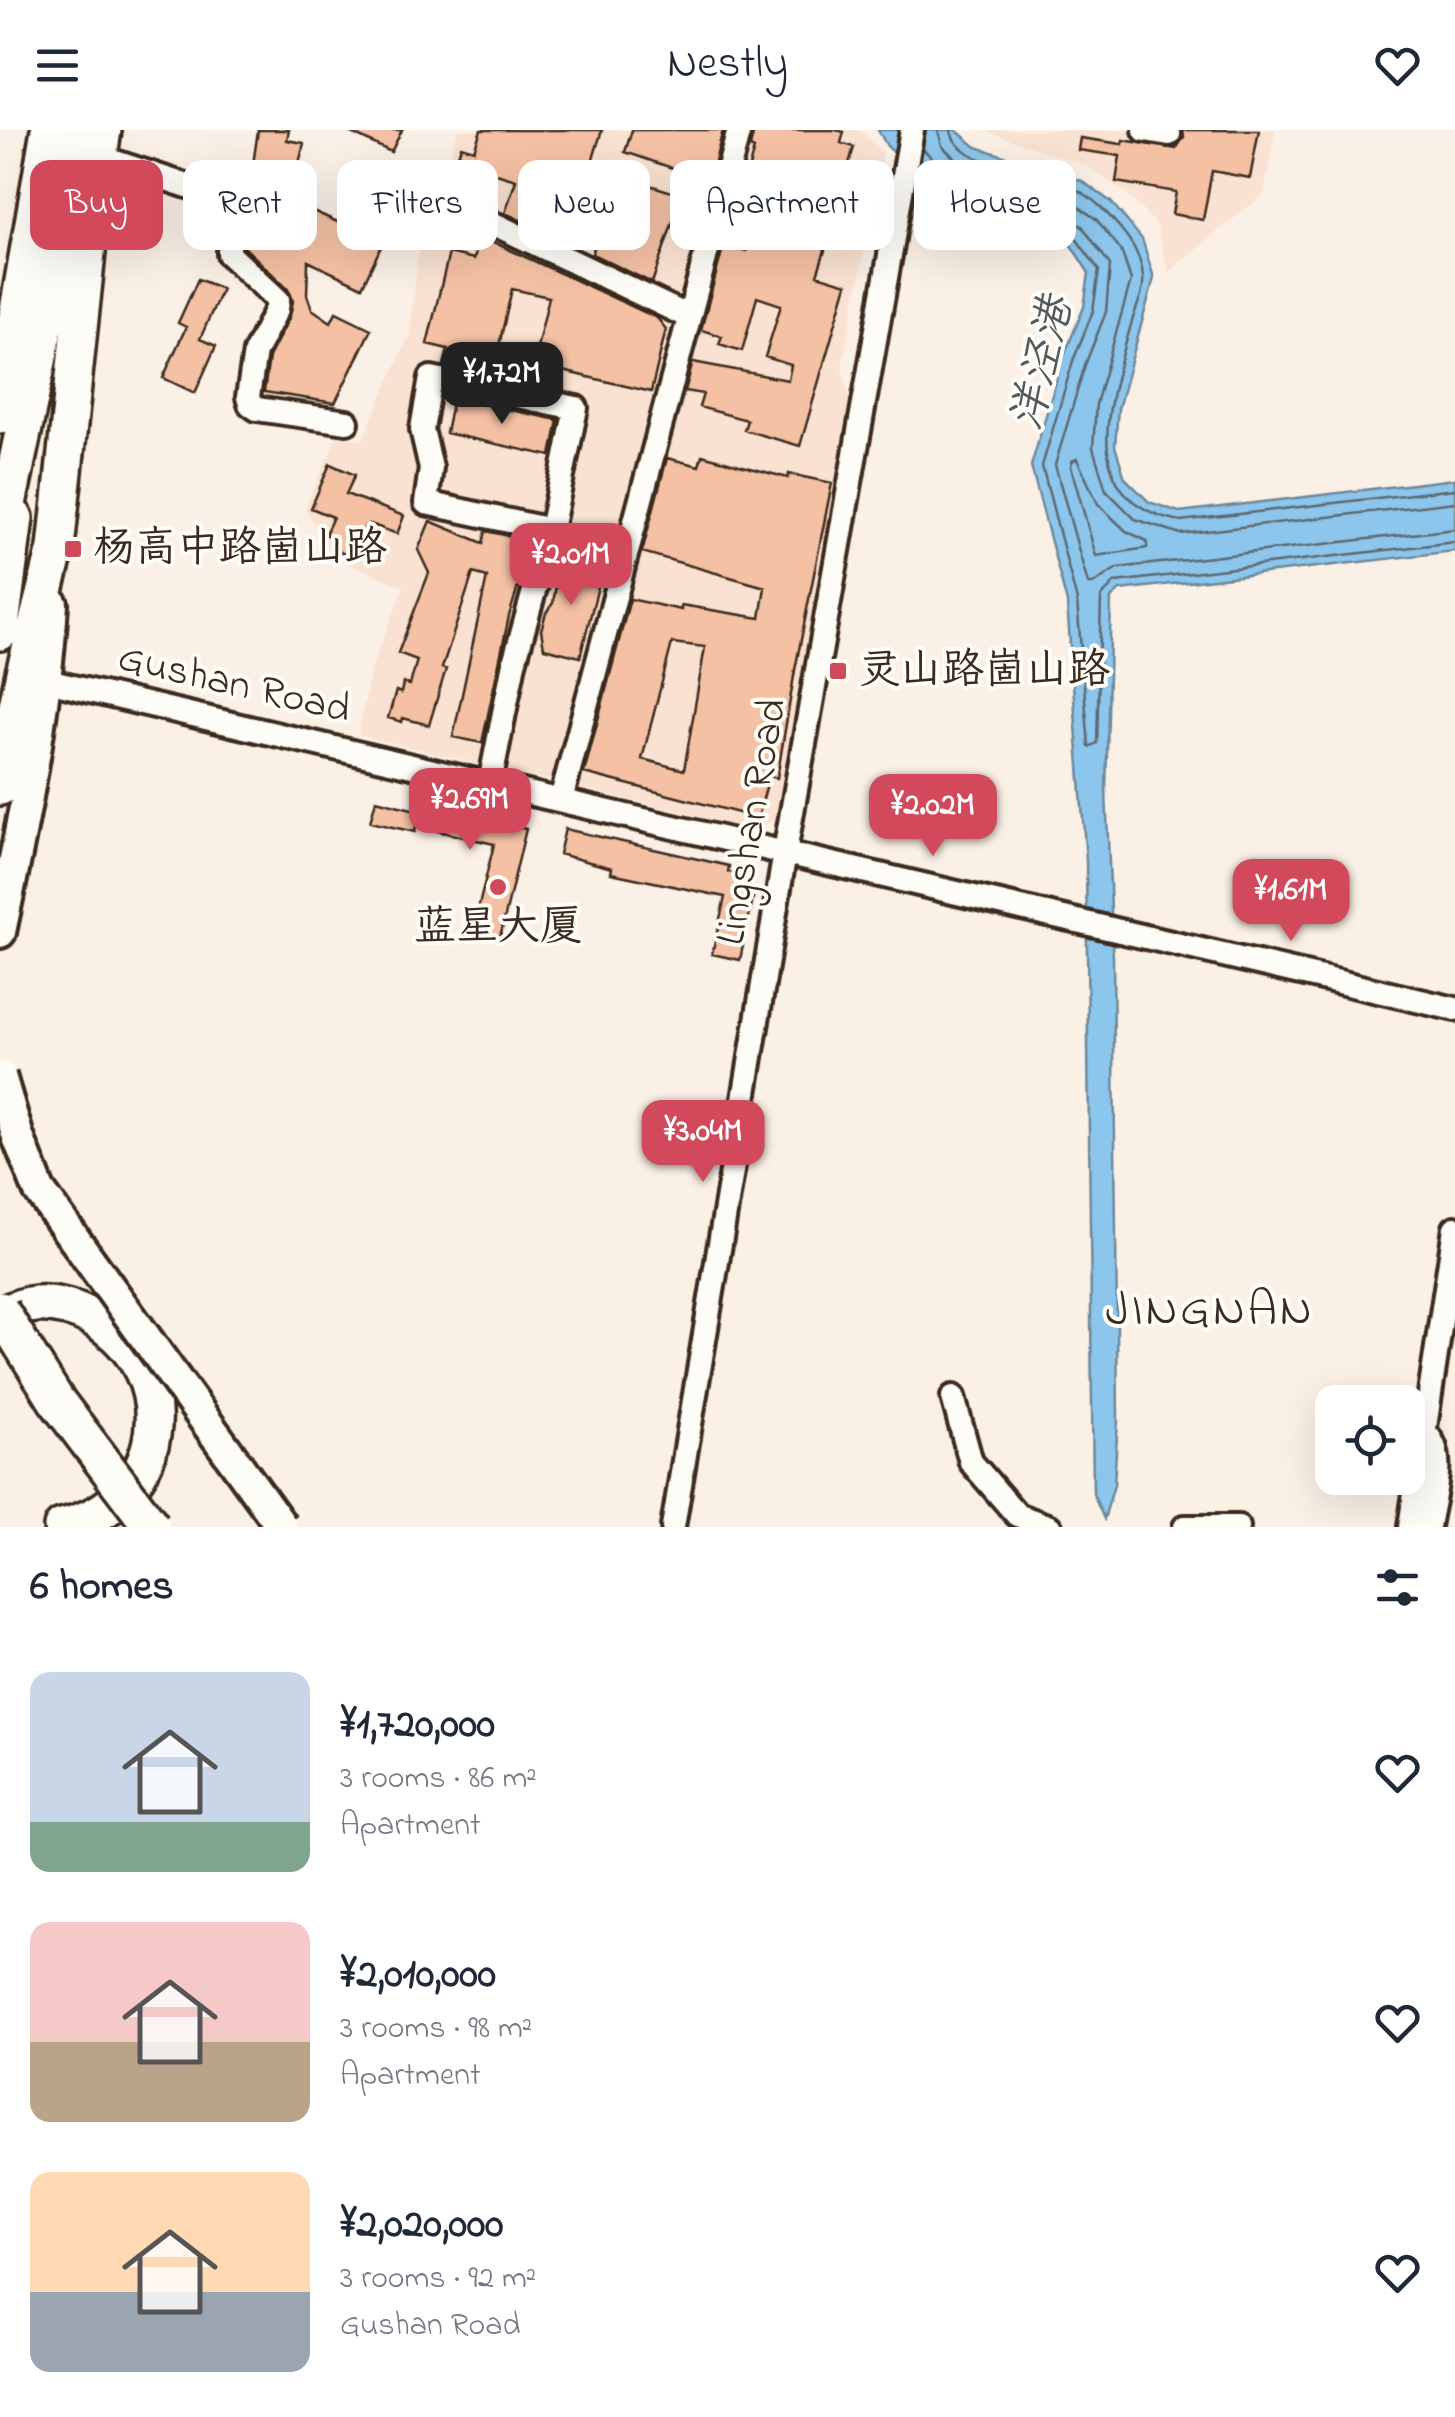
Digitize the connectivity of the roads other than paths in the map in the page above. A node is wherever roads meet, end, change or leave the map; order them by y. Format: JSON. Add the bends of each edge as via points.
{"nodes":[{"id":1,"x":50,"y":130,"type":"edge"},
{"id":2,"x":76,"y":130,"type":"edge"},
{"id":3,"x":739,"y":130,"type":"edge"},
{"id":4,"x":912,"y":130,"type":"edge"},
{"id":5,"x":1145,"y":130,"type":"edge"},
{"id":6,"x":1169,"y":134,"type":"dead end"},
{"id":7,"x":103,"y":151,"type":"edge"},
{"id":8,"x":498,"y":226,"type":"edge"},
{"id":9,"x":687,"y":316,"type":"junction"},
{"id":10,"x":0,"y":415,"type":"edge"},
{"id":11,"x":348,"y":422,"type":"dead end"},
{"id":12,"x":21,"y":452,"type":"junction"},
{"id":13,"x":0,"y":527,"type":"edge"},
{"id":14,"x":551,"y":530,"type":"junction"},
{"id":15,"x":0,"y":542,"type":"edge"},
{"id":16,"x":56,"y":548,"type":"junction"},
{"id":17,"x":2,"y":622,"type":"edge"},
{"id":18,"x":47,"y":681,"type":"junction"},
{"id":19,"x":490,"y":783,"type":"junction"},
{"id":20,"x":0,"y":787,"type":"edge"},
{"id":21,"x":562,"y":800,"type":"junction"},
{"id":22,"x":785,"y":852,"type":"junction"},
{"id":23,"x":0,"y":932,"type":"edge"},
{"id":24,"x":1455,"y":1009,"type":"edge"},
{"id":25,"x":0,"y":1076,"type":"edge"},
{"id":26,"x":1455,"y":1228,"type":"edge"},
{"id":27,"x":0,"y":1313,"type":"edge"},
{"id":28,"x":953,"y":1397,"type":"dead end"},
{"id":29,"x":1425,"y":1425,"type":"edge"},
{"id":30,"x":1425,"y":1433,"type":"edge"},
{"id":31,"x":97,"y":1455,"type":"junction"},
{"id":32,"x":1401,"y":1495,"type":"edge"},
{"id":33,"x":1415,"y":1495,"type":"edge"},
{"id":34,"x":62,"y":1527,"type":"edge"},
{"id":35,"x":125,"y":1527,"type":"edge"},
{"id":36,"x":152,"y":1527,"type":"edge"},
{"id":37,"x":282,"y":1527,"type":"edge"},
{"id":38,"x":673,"y":1527,"type":"edge"},
{"id":39,"x":1050,"y":1527,"type":"edge"},
{"id":40,"x":1185,"y":1527,"type":"edge"},
{"id":41,"x":1238,"y":1527,"type":"edge"},
{"id":42,"x":1395,"y":1527,"type":"edge"},
{"id":43,"x":1410,"y":1527,"type":"edge"},
{"id":44,"x":1428,"y":1527,"type":"edge"}],
"edges":[{"from":1,"to":10,"type":"highway"},
{"from":1,"to":13,"type":"main road","via":[[44,232]]},
{"from":2,"to":12,"type":"highway"},
{"from":3,"to":9,"type":"street"},
{"from":4,"to":22,"type":"street","name":"Lingshan Road"},
{"from":5,"to":6,"type":"street"},
{"from":7,"to":11,"type":"street","via":[[230,200],[229,254],[278,300],[255,352],[250,404]]},
{"from":7,"to":16,"type":"highway"},
{"from":8,"to":9,"type":"street"},
{"from":9,"to":21,"type":"street"},
{"from":12,"to":15,"type":"highway"},
{"from":12,"to":17,"type":"highway"},
{"from":14,"to":14,"type":"street","via":[[576,408],[432,378],[422,429],[431,468],[426,503]]},
{"from":14,"to":19,"type":"street"},
{"from":16,"to":18,"type":"main road"},
{"from":16,"to":20,"type":"highway"},
{"from":18,"to":19,"type":"street","name":"Gushan Road"},
{"from":18,"to":23,"type":"main road"},
{"from":19,"to":21,"type":"street","name":"Gushan Road"},
{"from":21,"to":22,"type":"street","name":"Gushan Road"},
{"from":22,"to":24,"type":"street","name":"Gushan Road"},
{"from":22,"to":38,"type":"street","name":"Lingshan Road"},
{"from":25,"to":37,"type":"main road","bridge":true,"via":[[39,1190]]},
{"from":26,"to":29,"type":"street"},
{"from":27,"to":31,"type":"highway","bridge":true},
{"from":27,"to":34,"type":"highway","bridge":true,"via":[[31,1304],[76,1308],[118,1334],[148,1377],[156,1422],[144,1468],[112,1503]]},
{"from":28,"to":39,"type":"street","via":[[971,1462],[1017,1515]]},
{"from":30,"to":44,"type":"street","via":[[1439,1457]]},
{"from":31,"to":35,"type":"highway","bridge":true},
{"from":31,"to":36,"type":"highway","bridge":true},
{"from":32,"to":42,"type":"street"},
{"from":33,"to":43,"type":"street"},
{"from":40,"to":41,"type":"street"}]}
